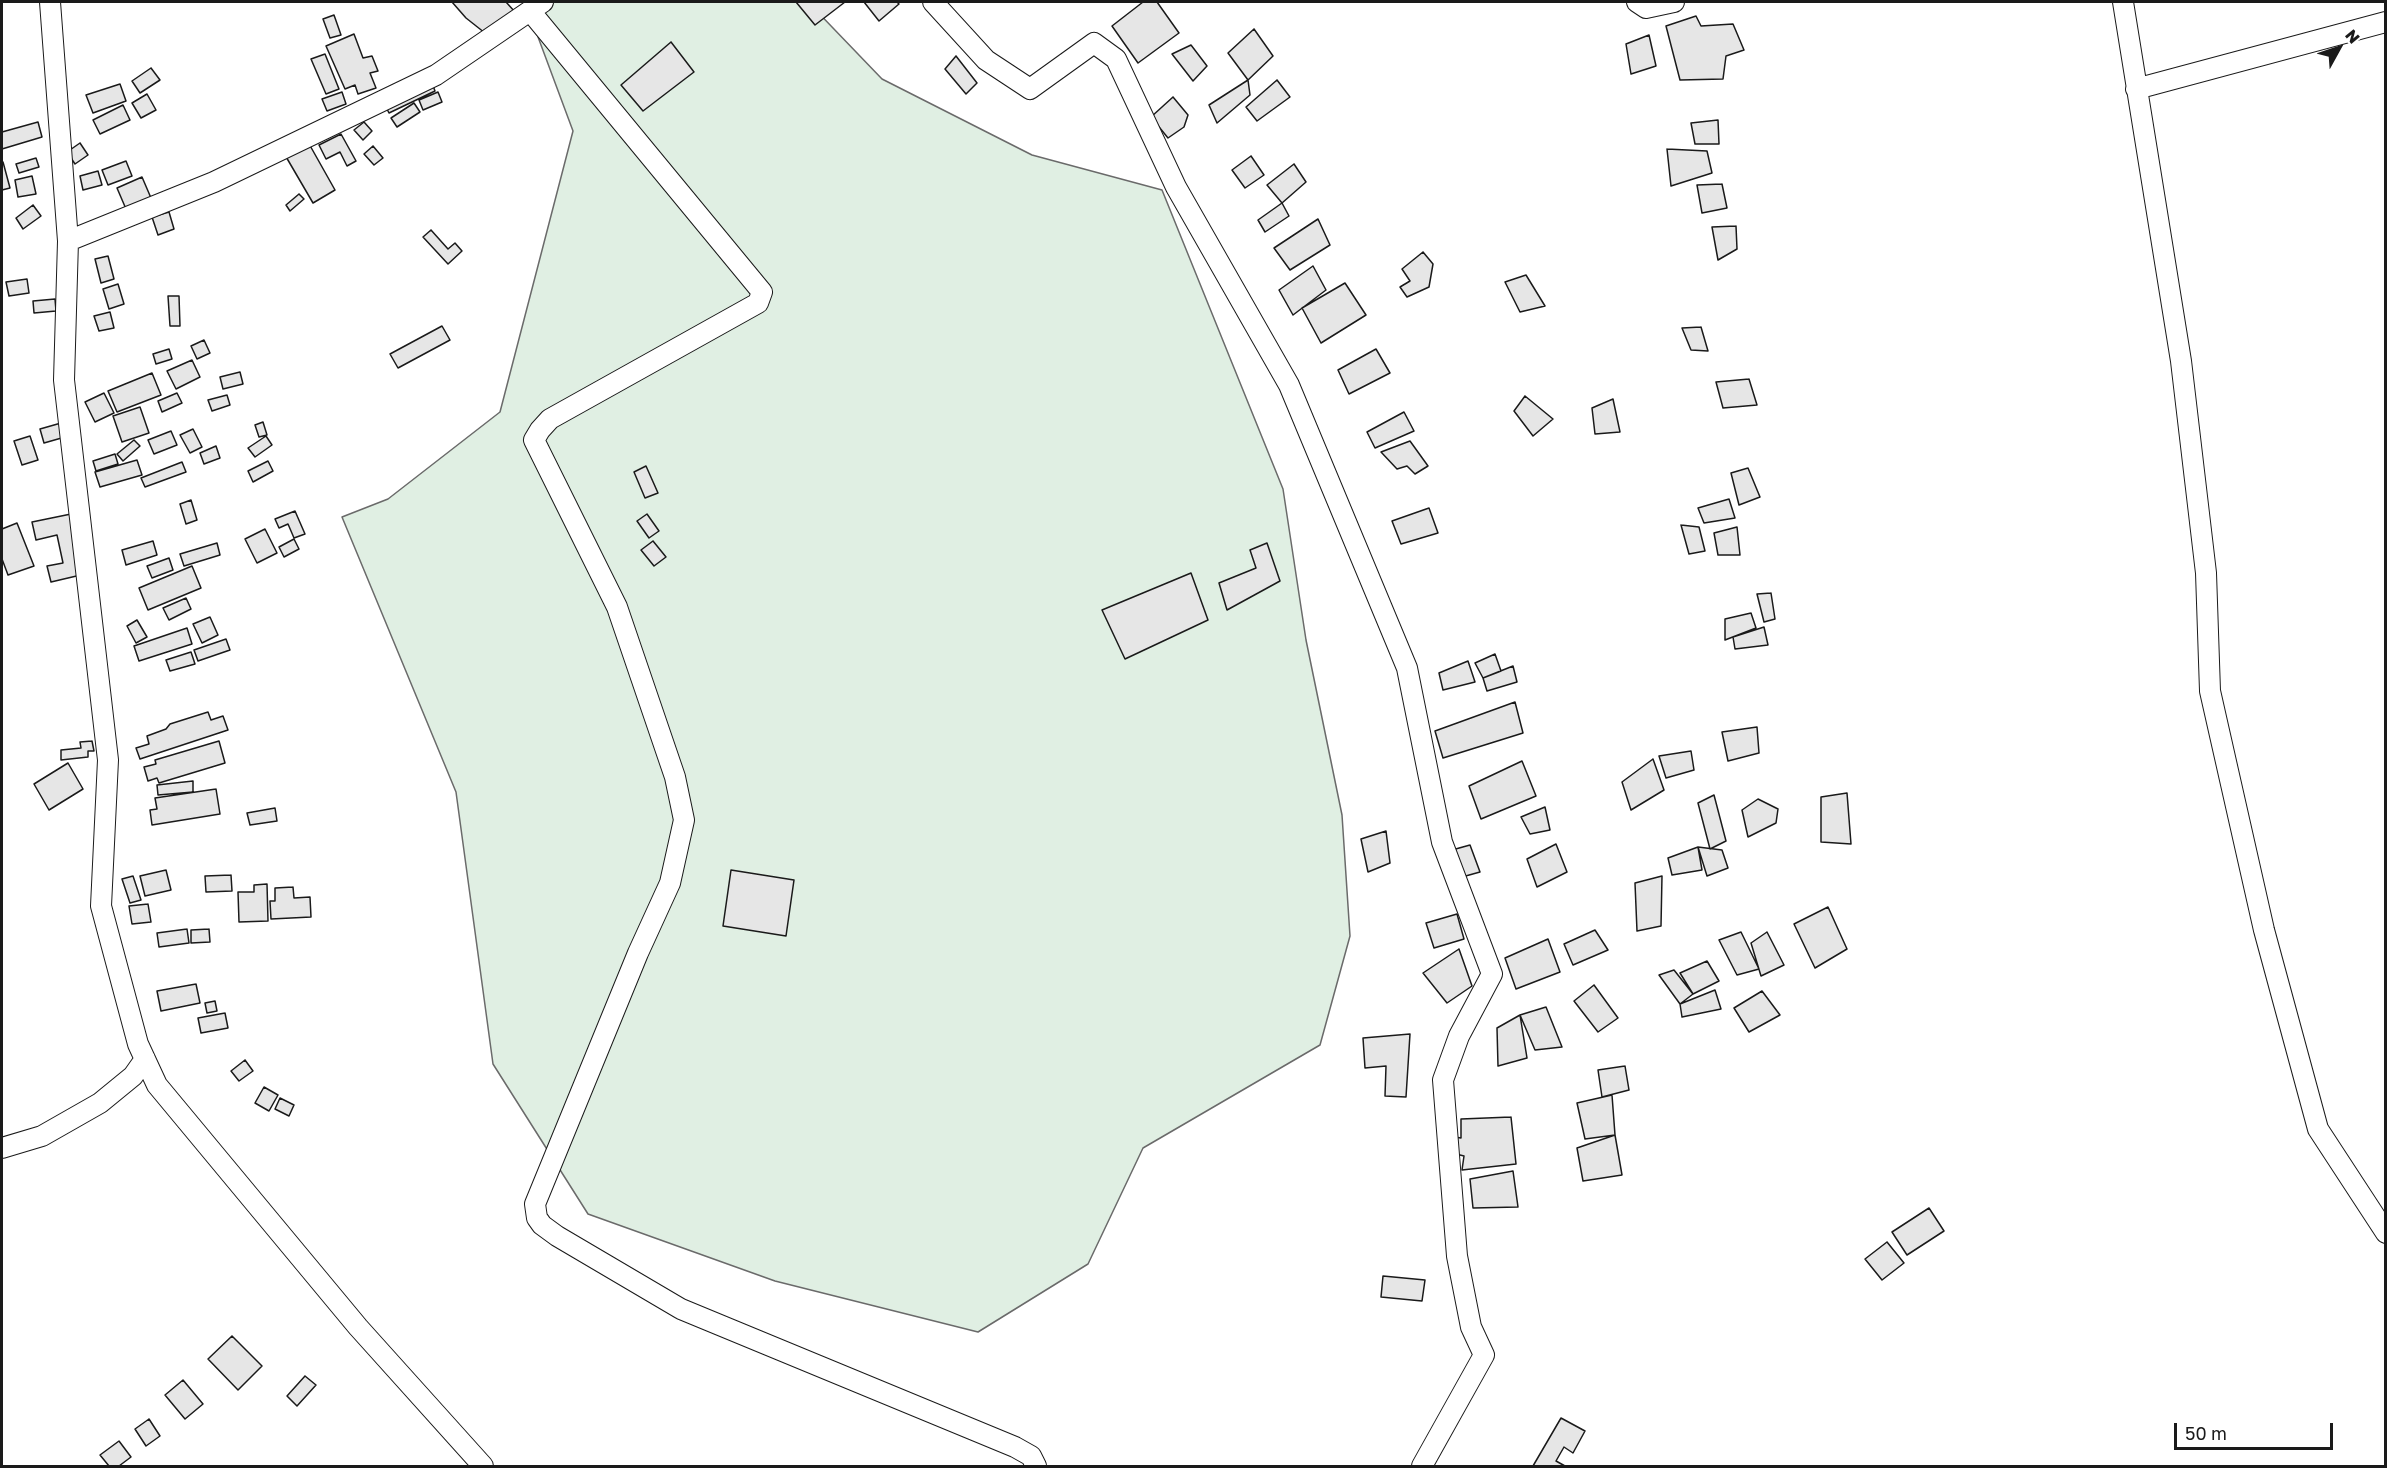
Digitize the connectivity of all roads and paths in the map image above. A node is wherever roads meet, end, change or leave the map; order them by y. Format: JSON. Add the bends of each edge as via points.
{"nodes":[{"id":1,"x":50,"y":2,"type":"edge"},
{"id":2,"x":933,"y":2,"type":"edge"},
{"id":3,"x":1636,"y":2,"type":"edge"},
{"id":4,"x":1674,"y":2,"type":"edge"},
{"id":5,"x":2123,"y":2,"type":"edge"},
{"id":6,"x":537,"y":7,"type":"edge"},
{"id":7,"x":2385,"y":22,"type":"edge"},
{"id":8,"x":2136,"y":89,"type":"junction"},
{"id":9,"x":68,"y":241,"type":"junction"},
{"id":10,"x":145,"y":1059,"type":"junction"},
{"id":11,"x":2,"y":1148,"type":"edge"},
{"id":12,"x":2385,"y":1233,"type":"edge"},
{"id":13,"x":483,"y":1467,"type":"edge"},
{"id":14,"x":1036,"y":1467,"type":"edge"},
{"id":15,"x":1422,"y":1467,"type":"edge"}],
"edges":[{"from":1,"to":9,"type":"street"},
{"from":2,"to":15,"type":"street","via":[[986,60],[1030,89],[1094,43],[1116,59],[1176,187],[1289,385],[1407,668],[1442,842],[1492,974],[1459,1036],[1443,1080],[1457,1256],[1471,1328],[1484,1355]]},
{"from":3,"to":4,"type":"street","via":[[1646,8]]},
{"from":5,"to":8,"type":"street"},
{"from":6,"to":9,"type":"street","via":[[436,75],[214,182]]},
{"from":6,"to":14,"type":"street","via":[[762,292],[758,303],[550,419],[534,440],[617,607],[675,777],[684,820],[670,883],[535,1204],[537,1218],[557,1236],[681,1309],[1015,1447],[1032,1456]]},
{"from":7,"to":8,"type":"street"},
{"from":8,"to":12,"type":"street","via":[[2182,372],[2206,573],[2210,691],[2264,930],[2318,1129]]},
{"from":9,"to":10,"type":"street","via":[[64,380],[108,760],[101,906]]},
{"from":10,"to":11,"type":"street","via":[[133,1076],[100,1103],[42,1136]]},
{"from":10,"to":13,"type":"street","via":[[157,1086],[358,1327]]}]}
